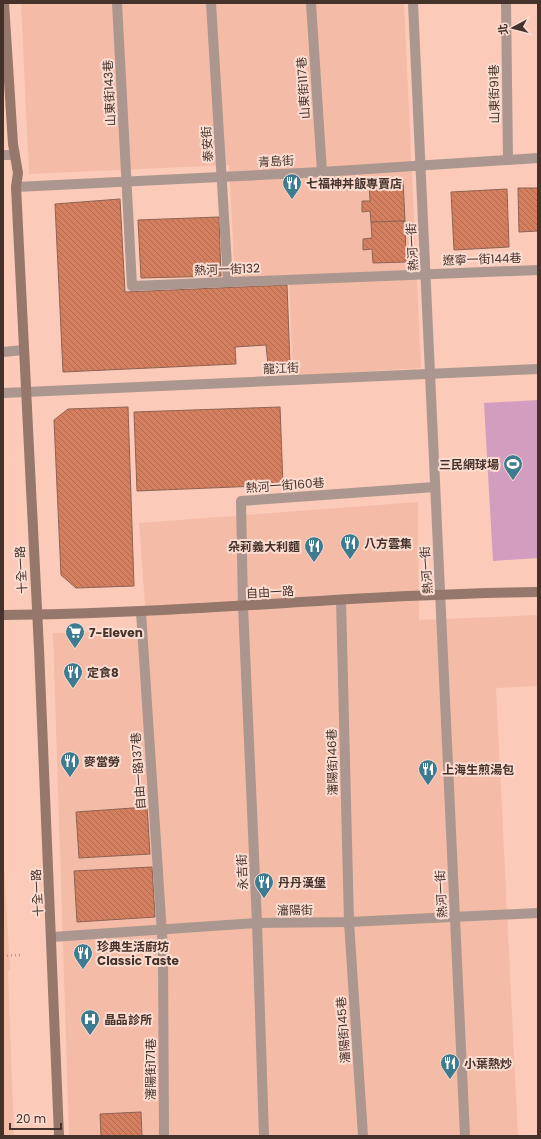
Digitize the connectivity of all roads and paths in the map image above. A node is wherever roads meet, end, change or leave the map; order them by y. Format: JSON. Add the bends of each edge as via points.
{"nodes":[{"id":1,"x":4,"y":3,"type":"edge"},
{"id":2,"x":117,"y":3,"type":"edge"},
{"id":3,"x":211,"y":3,"type":"edge"},
{"id":4,"x":311,"y":3,"type":"edge"},
{"id":5,"x":413,"y":3,"type":"edge"},
{"id":6,"x":506,"y":3,"type":"edge"},
{"id":7,"x":3,"y":155,"type":"edge"},
{"id":8,"x":14,"y":155,"type":"junction"},
{"id":9,"x":538,"y":158,"type":"edge"},
{"id":10,"x":508,"y":160,"type":"junction"},
{"id":11,"x":421,"y":165,"type":"junction"},
{"id":12,"x":322,"y":172,"type":"junction"},
{"id":13,"x":222,"y":177,"type":"junction"},
{"id":14,"x":127,"y":182,"type":"junction"},
{"id":15,"x":16,"y":187,"type":"junction"},
{"id":16,"x":538,"y":270,"type":"edge"},
{"id":17,"x":426,"y":274,"type":"junction"},
{"id":18,"x":228,"y":282,"type":"junction"},
{"id":19,"x":23,"y":350,"type":"junction"},
{"id":20,"x":3,"y":352,"type":"edge"},
{"id":21,"x":538,"y":369,"type":"edge"},
{"id":22,"x":430,"y":375,"type":"junction"},
{"id":23,"x":26,"y":392,"type":"junction"},
{"id":24,"x":3,"y":393,"type":"edge"},
{"id":25,"x":435,"y":488,"type":"junction"},
{"id":26,"x":538,"y":592,"type":"edge"},
{"id":27,"x":441,"y":595,"type":"junction"},
{"id":28,"x":341,"y":600,"type":"junction"},
{"id":29,"x":243,"y":606,"type":"junction"},
{"id":30,"x":141,"y":612,"type":"junction"},
{"id":31,"x":3,"y":615,"type":"edge"},
{"id":32,"x":37,"y":615,"type":"junction"},
{"id":33,"x":538,"y":913,"type":"edge"},
{"id":34,"x":455,"y":917,"type":"junction"},
{"id":35,"x":349,"y":922,"type":"junction"},
{"id":36,"x":257,"y":923,"type":"junction"},
{"id":37,"x":162,"y":929,"type":"junction"},
{"id":38,"x":52,"y":937,"type":"junction"},
{"id":39,"x":22,"y":955,"type":"dead end"},
{"id":40,"x":3,"y":956,"type":"edge"},
{"id":41,"x":60,"y":1136,"type":"edge"},
{"id":42,"x":164,"y":1136,"type":"edge"},
{"id":43,"x":264,"y":1136,"type":"edge"},
{"id":44,"x":363,"y":1136,"type":"edge"},
{"id":45,"x":465,"y":1136,"type":"edge"}],
"edges":[{"from":1,"to":8,"type":"street","name":"十全一路"},
{"from":2,"to":14,"type":"street","name":"山東街143巷"},
{"from":3,"to":13,"type":"street","name":"泰安街"},
{"from":4,"to":12,"type":"street","name":"山東街117巷"},
{"from":5,"to":11,"type":"street","name":"熱河一街"},
{"from":6,"to":10,"type":"street","name":"山東街91巷"},
{"from":7,"to":8,"type":"street"},
{"from":8,"to":15,"type":"street","name":"十全一路","via":[[18,173]]},
{"from":9,"to":10,"type":"street","name":"青島街"},
{"from":10,"to":11,"type":"street","name":"青島街"},
{"from":11,"to":12,"type":"street","name":"青島街"},
{"from":11,"to":17,"type":"street","name":"熱河一街"},
{"from":12,"to":13,"type":"street","name":"青島街"},
{"from":13,"to":14,"type":"street","name":"青島街"},
{"from":13,"to":18,"type":"street","name":"泰安街"},
{"from":14,"to":15,"type":"street","name":"青島街"},
{"from":14,"to":18,"type":"street","name":"熱河一街132","via":[[132,286]]},
{"from":15,"to":19,"type":"street","name":"十全一路"},
{"from":16,"to":17,"type":"street","name":"遼寧一街144巷"},
{"from":17,"to":18,"type":"street","name":"熱河一街132"},
{"from":17,"to":22,"type":"street","name":"熱河一街"},
{"from":19,"to":20,"type":"street"},
{"from":19,"to":23,"type":"street","name":"十全一路"},
{"from":21,"to":22,"type":"street","name":"龍江街"},
{"from":22,"to":23,"type":"street","name":"龍江街"},
{"from":22,"to":25,"type":"street","name":"熱河一街"},
{"from":23,"to":24,"type":"street","name":"龍江街"},
{"from":23,"to":32,"type":"street","name":"十全一路"},
{"from":25,"to":27,"type":"street","name":"熱河一街"},
{"from":25,"to":29,"type":"street","name":"熱河一街160巷","via":[[240,501]]},
{"from":26,"to":27,"type":"street","name":"自由一路"},
{"from":27,"to":28,"type":"street","name":"自由一路"},
{"from":27,"to":34,"type":"street","name":"熱河一街"},
{"from":28,"to":29,"type":"street","name":"自由一路"},
{"from":28,"to":35,"type":"street","name":"瀋陽街146巷"},
{"from":29,"to":30,"type":"street","name":"自由一路"},
{"from":29,"to":36,"type":"street","name":"永吉街"},
{"from":30,"to":32,"type":"street","name":"自由一路"},
{"from":30,"to":37,"type":"street","name":"自由一路137巷"},
{"from":31,"to":32,"type":"street","name":"自由一路"},
{"from":32,"to":38,"type":"street","name":"十全一路"},
{"from":33,"to":34,"type":"street","name":"瀋陽街"},
{"from":34,"to":35,"type":"street","name":"瀋陽街"},
{"from":34,"to":45,"type":"street","name":"熱河一街"},
{"from":35,"to":36,"type":"street","name":"瀋陽街"},
{"from":35,"to":44,"type":"street","name":"瀋陽街145巷"},
{"from":36,"to":37,"type":"street","name":"瀋陽街"},
{"from":36,"to":43,"type":"street","name":"永吉街"},
{"from":37,"to":38,"type":"street","name":"瀋陽街"},
{"from":37,"to":42,"type":"street","name":"瀋陽街171巷"},
{"from":38,"to":41,"type":"street","name":"十全一路"},
{"from":39,"to":40,"type":"path"}]}
